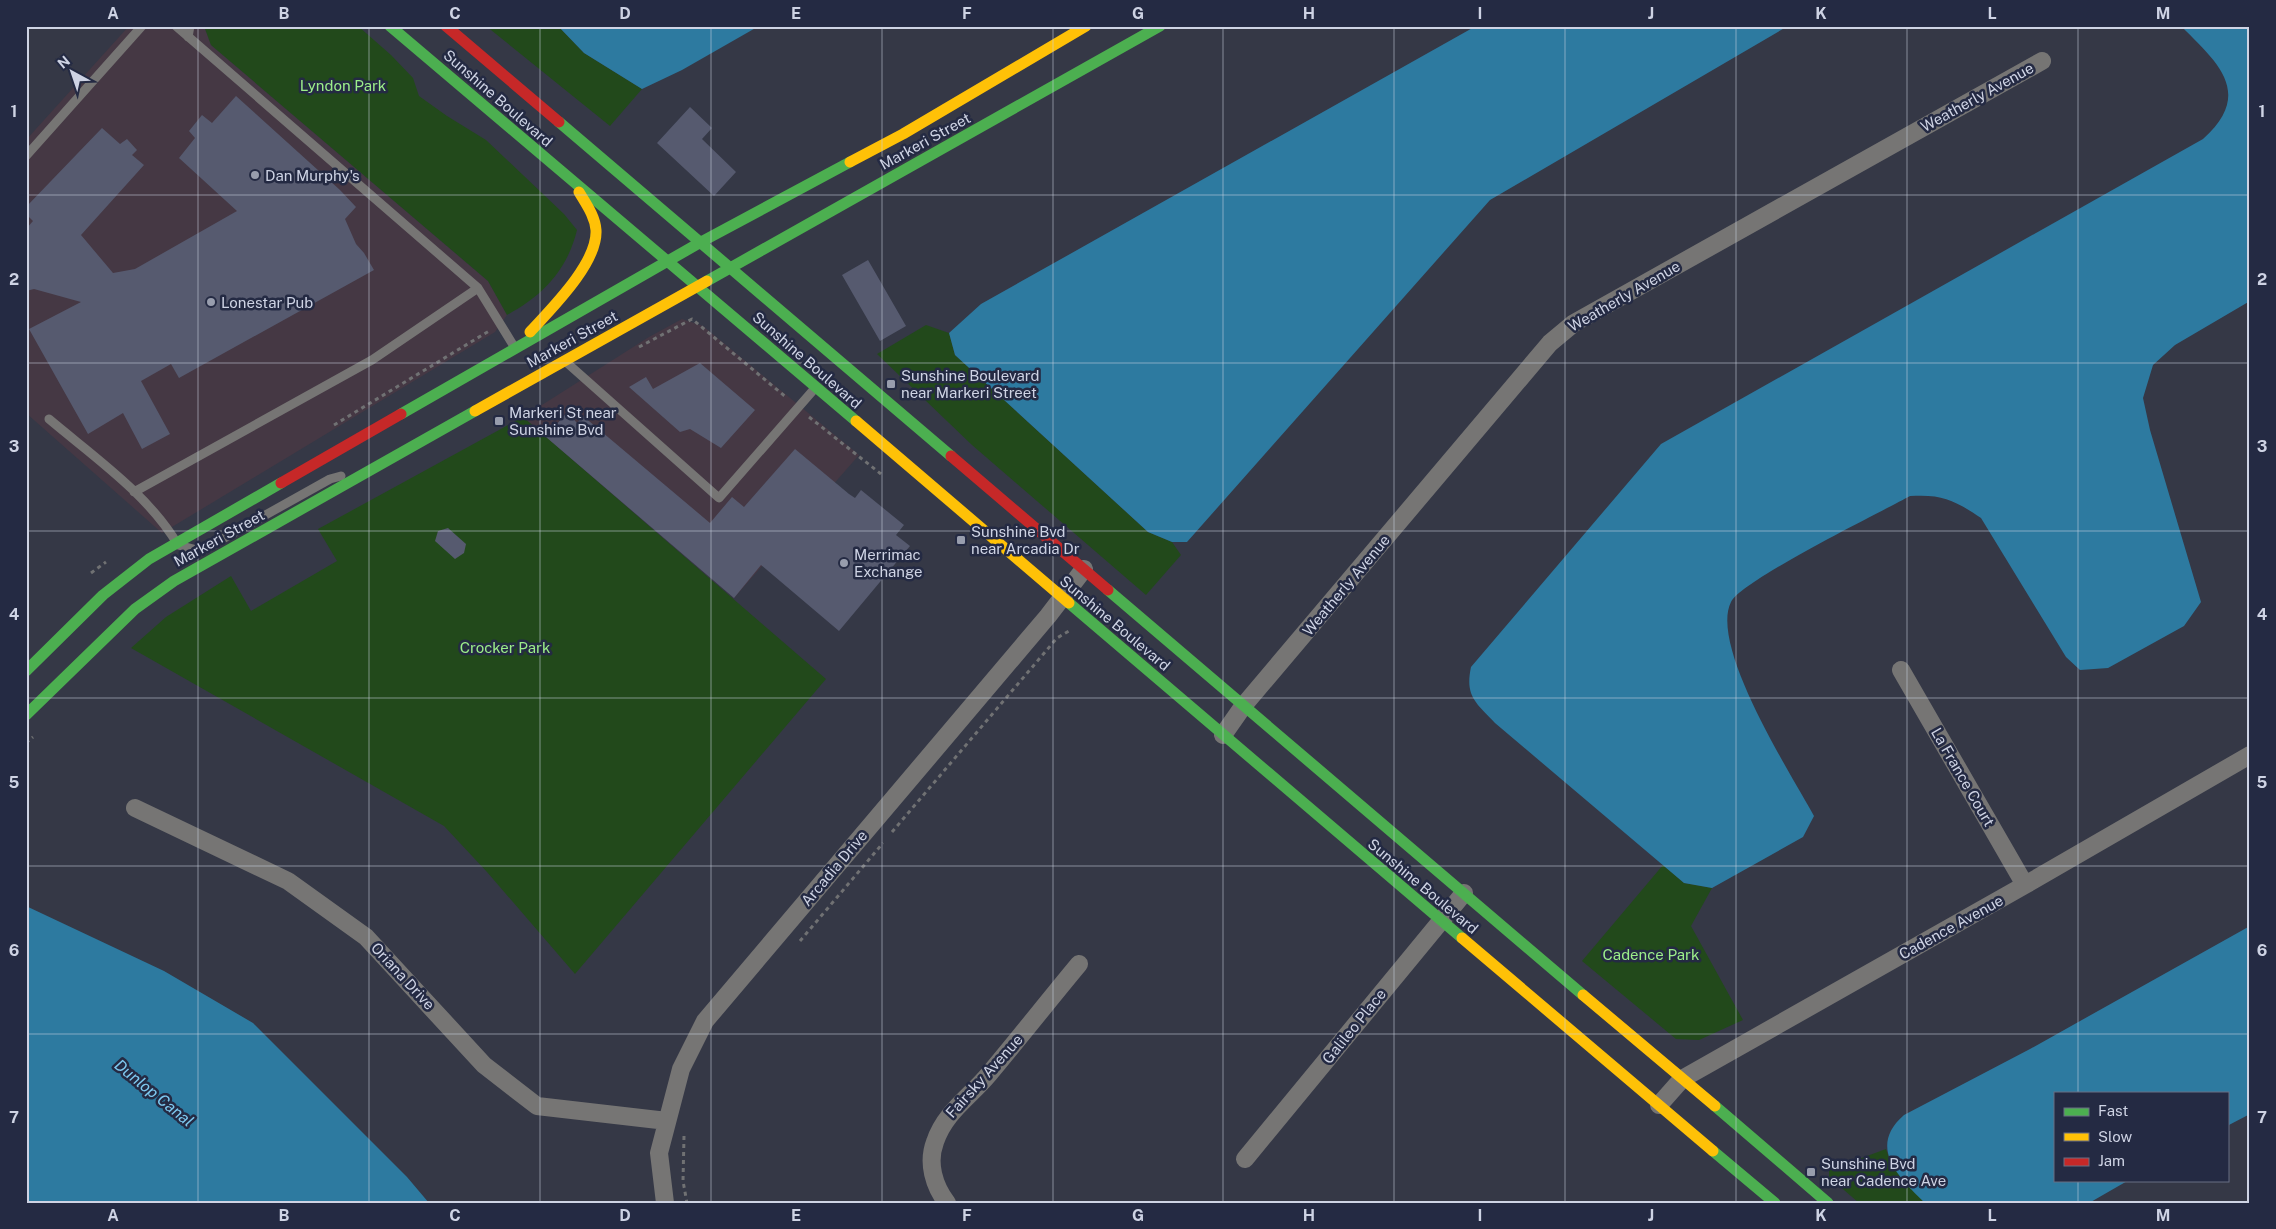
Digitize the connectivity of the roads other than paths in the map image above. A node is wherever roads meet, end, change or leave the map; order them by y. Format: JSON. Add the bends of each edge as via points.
{"nodes":[{"id":1,"x":142,"y":26,"type":"edge"},
{"id":2,"x":176,"y":26,"type":"edge"},
{"id":3,"x":190,"y":26,"type":"edge"},
{"id":4,"x":390,"y":26,"type":"edge"},
{"id":5,"x":446,"y":26,"type":"edge"},
{"id":6,"x":1086,"y":26,"type":"edge"},
{"id":7,"x":1160,"y":26,"type":"edge"},
{"id":8,"x":188,"y":37,"type":"junction"},
{"id":9,"x":2042,"y":61,"type":"dead end"},
{"id":10,"x":26,"y":156,"type":"edge"},
{"id":11,"x":574,"y":184,"type":"junction"},
{"id":12,"x":701,"y":242,"type":"junction"},
{"id":13,"x":668,"y":261,"type":"junction"},
{"id":14,"x":731,"y":267,"type":"junction"},
{"id":15,"x":698,"y":285,"type":"junction"},
{"id":16,"x":478,"y":288,"type":"junction"},
{"id":17,"x":515,"y":349,"type":"junction"},
{"id":18,"x":564,"y":361,"type":"junction"},
{"id":19,"x":816,"y":387,"type":"junction"},
{"id":20,"x":49,"y":419,"type":"dead end"},
{"id":21,"x":380,"y":465,"type":"junction"},
{"id":22,"x":134,"y":492,"type":"junction"},
{"id":23,"x":178,"y":545,"type":"junction"},
{"id":24,"x":1084,"y":569,"type":"junction"},
{"id":25,"x":1062,"y":598,"type":"junction"},
{"id":26,"x":1901,"y":670,"type":"dead end"},
{"id":27,"x":26,"y":671,"type":"edge"},
{"id":28,"x":1244,"y":705,"type":"junction"},
{"id":29,"x":26,"y":715,"type":"edge"},
{"id":30,"x":1223,"y":735,"type":"junction"},
{"id":31,"x":2250,"y":755,"type":"edge"},
{"id":32,"x":135,"y":808,"type":"dead end"},
{"id":33,"x":2025,"y":885,"type":"junction"},
{"id":34,"x":1464,"y":892,"type":"junction"},
{"id":35,"x":1440,"y":920,"type":"junction"},
{"id":36,"x":1079,"y":964,"type":"dead end"},
{"id":37,"x":1682,"y":1079,"type":"junction"},
{"id":38,"x":1659,"y":1105,"type":"junction"},
{"id":39,"x":667,"y":1121,"type":"junction"},
{"id":40,"x":1245,"y":1160,"type":"dead end"},
{"id":41,"x":665,"y":1203,"type":"edge"},
{"id":42,"x":947,"y":1203,"type":"edge"},
{"id":43,"x":1775,"y":1203,"type":"edge"},
{"id":44,"x":1828,"y":1203,"type":"edge"}],
"edges":[{"from":1,"to":10,"type":"lane"},
{"from":2,"to":8,"type":"lane"},
{"from":3,"to":8,"type":"lane"},
{"from":4,"to":11,"type":"main road","name":"Sunshine Boulevard"},
{"from":5,"to":12,"type":"main road","name":"Sunshine Boulevard"},
{"from":6,"to":12,"type":"main road","name":"Markeri Street","via":[[903,134]]},
{"from":7,"to":14,"type":"main road","name":"Markeri Street"},
{"from":8,"to":16,"type":"lane"},
{"from":9,"to":28,"type":"street","name":"Weatherly Avenue","via":[[1574,323],[1550,342]]},
{"from":11,"to":13,"type":"main road","name":"Sunshine Boulevard"},
{"from":11,"to":17,"type":"main road","via":[[590,211],[596,235],[570,284]]},
{"from":12,"to":13,"type":"main road","name":"Markeri Street"},
{"from":12,"to":14,"type":"main road","name":"Sunshine Boulevard"},
{"from":13,"to":15,"type":"main road","name":"Sunshine Boulevard"},
{"from":13,"to":17,"type":"main road","name":"Markeri Street"},
{"from":14,"to":15,"type":"main road","name":"Markeri Street"},
{"from":14,"to":24,"type":"main road","name":"Sunshine Boulevard"},
{"from":15,"to":18,"type":"main road","name":"Markeri Street"},
{"from":15,"to":19,"type":"main road","name":"Sunshine Boulevard"},
{"from":16,"to":17,"type":"lane"},
{"from":16,"to":22,"type":"lane","via":[[372,360]]},
{"from":17,"to":23,"type":"main road","name":"Markeri Street"},
{"from":18,"to":19,"type":"lane","via":[[718,498]]},
{"from":18,"to":21,"type":"main road","name":"Markeri Street"},
{"from":19,"to":25,"type":"main road","name":"Sunshine Boulevard"},
{"from":20,"to":22,"type":"lane"},
{"from":21,"to":23,"type":"lane","via":[[330,479],[201,551]]},
{"from":21,"to":29,"type":"main road","name":"Markeri Street","via":[[174,581],[135,609],[61,676]]},
{"from":22,"to":23,"type":"lane","via":[[165,523]]},
{"from":23,"to":27,"type":"main road","name":"Markeri Street","via":[[149,560],[103,594],[43,660]]},
{"from":24,"to":25,"type":"street","name":"Arcadia Drive"},
{"from":24,"to":28,"type":"main road","name":"Sunshine Boulevard"},
{"from":25,"to":30,"type":"main road","name":"Sunshine Boulevard"},
{"from":25,"to":39,"type":"street","name":"Arcadia Drive","via":[[705,1021],[681,1069]]},
{"from":26,"to":33,"type":"street","name":"La France Court"},
{"from":28,"to":30,"type":"street","name":"Weatherly Avenue"},
{"from":28,"to":34,"type":"main road","name":"Sunshine Boulevard"},
{"from":30,"to":35,"type":"main road","name":"Sunshine Boulevard"},
{"from":31,"to":33,"type":"street","name":"Cadence Avenue"},
{"from":32,"to":39,"type":"street","name":"Oriana Drive","via":[[288,882],[366,937],[484,1065],[537,1106]]},
{"from":33,"to":37,"type":"street","name":"Cadence Avenue"},
{"from":34,"to":35,"type":"street","name":"Galileo Place"},
{"from":34,"to":37,"type":"main road","name":"Sunshine Boulevard"},
{"from":35,"to":38,"type":"main road","name":"Sunshine Boulevard"},
{"from":35,"to":40,"type":"street","name":"Galileo Place"},
{"from":36,"to":42,"type":"street","name":"Fairsky Avenue","via":[[987,1076],[944,1119],[931,1160],[937,1190]]},
{"from":37,"to":38,"type":"street","name":"Cadence Avenue"},
{"from":37,"to":44,"type":"main road","name":"Sunshine Boulevard"},
{"from":38,"to":43,"type":"main road","name":"Sunshine Boulevard"},
{"from":39,"to":41,"type":"street","name":"Arcadia Drive","via":[[659,1152]]}]}
